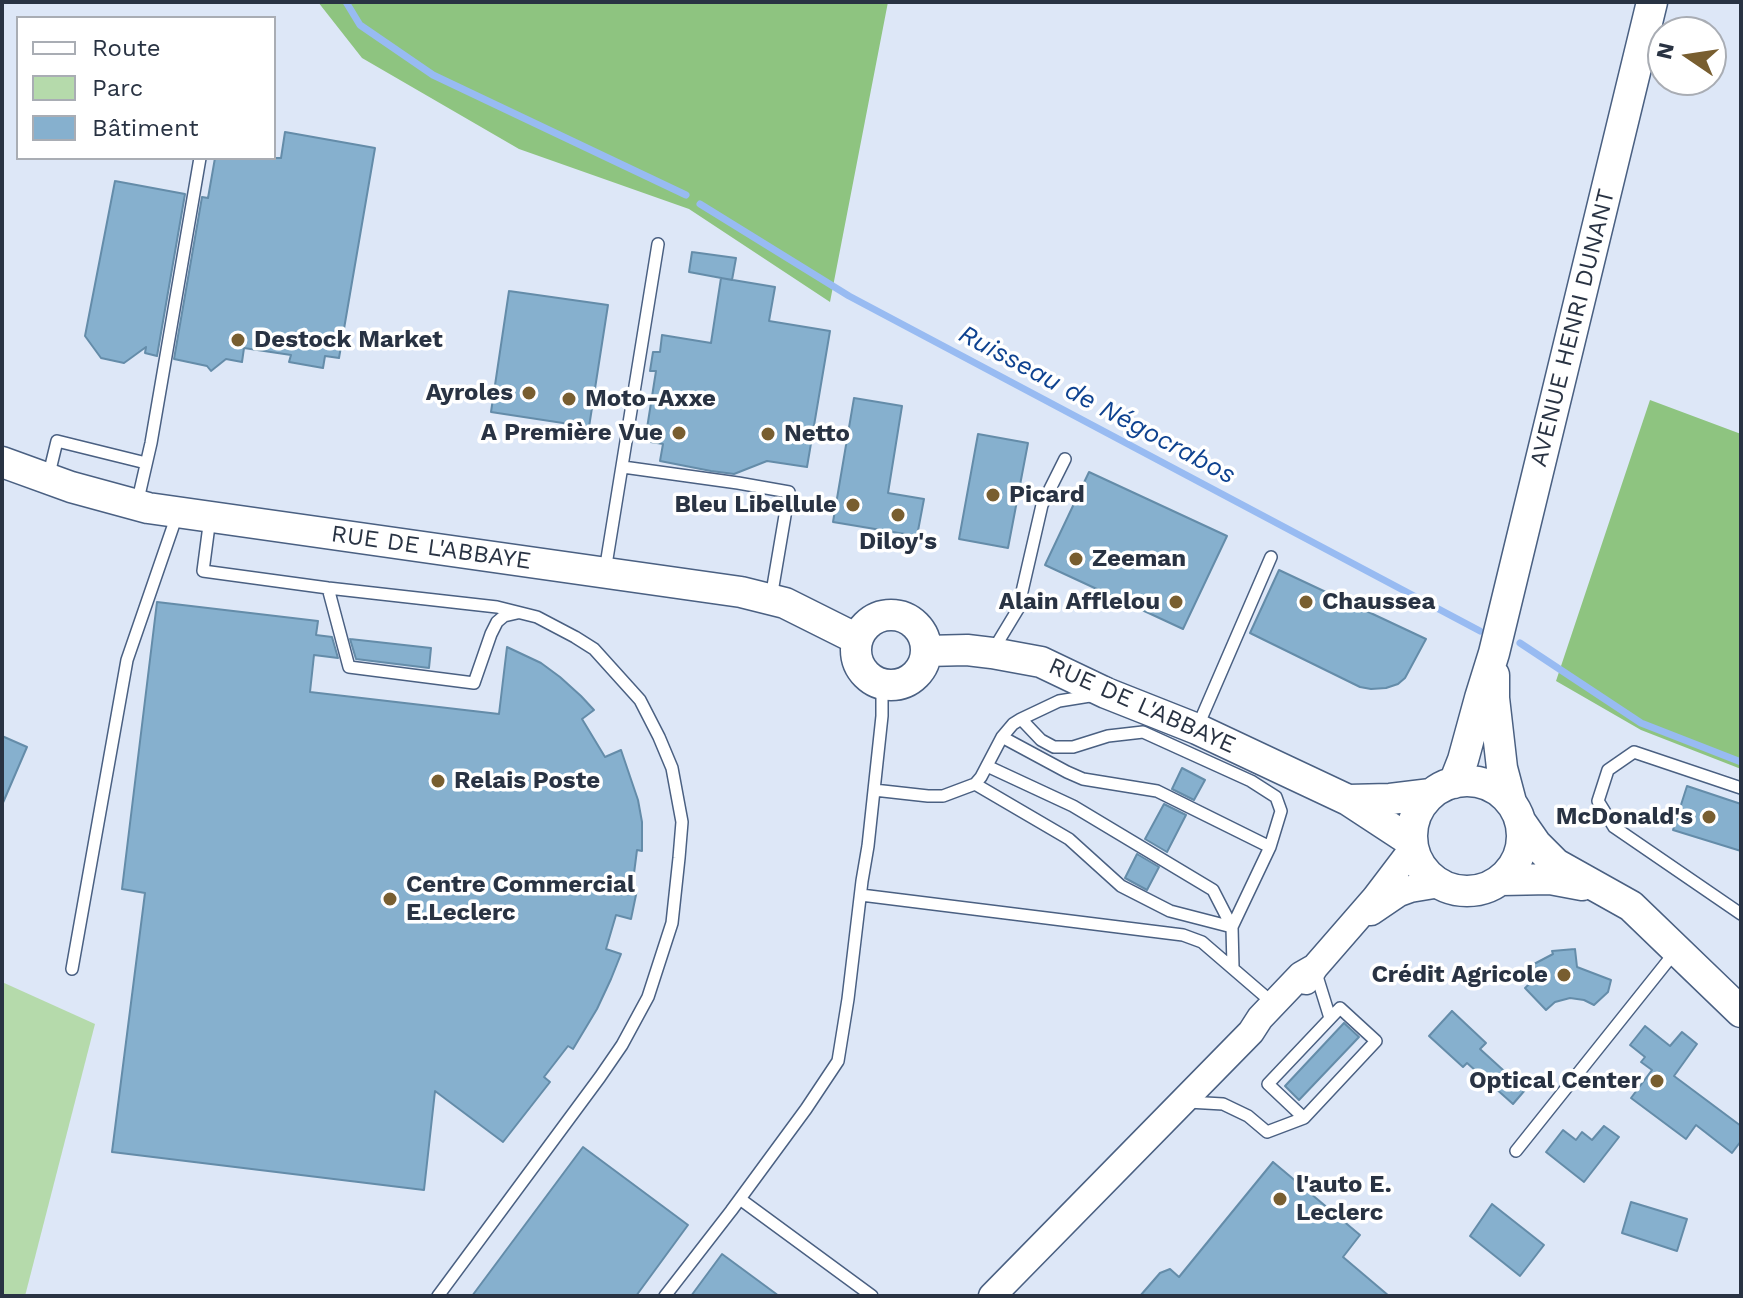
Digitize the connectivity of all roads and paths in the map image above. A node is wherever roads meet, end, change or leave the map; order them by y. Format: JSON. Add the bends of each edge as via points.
{"nodes":[{"id":1,"x":1652,"y":2,"type":"edge"},
{"id":2,"x":200,"y":160,"type":"edge"},
{"id":3,"x":658,"y":244,"type":"dead end"},
{"id":4,"x":1065,"y":459,"type":"dead end"},
{"id":5,"x":2,"y":462,"type":"edge"},
{"id":6,"x":146,"y":463,"type":"junction"},
{"id":7,"x":623,"y":467,"type":"junction"},
{"id":8,"x":48,"y":479,"type":"junction"},
{"id":9,"x":137,"y":505,"type":"junction"},
{"id":10,"x":178,"y":513,"type":"junction"},
{"id":11,"x":210,"y":518,"type":"junction"},
{"id":12,"x":1271,"y":557,"type":"dead end"},
{"id":13,"x":605,"y":572,"type":"junction"},
{"id":14,"x":328,"y":588,"type":"junction"},
{"id":15,"x":771,"y":599,"type":"junction"},
{"id":16,"x":522,"y":611,"type":"junction"},
{"id":17,"x":857,"y":639,"type":"junction"},
{"id":18,"x":926,"y":651,"type":"junction"},
{"id":19,"x":992,"y":653,"type":"junction"},
{"id":20,"x":1494,"y":653,"type":"junction"},
{"id":21,"x":882,"y":685,"type":"junction"},
{"id":22,"x":1106,"y":693,"type":"junction"},
{"id":23,"x":1021,"y":719,"type":"junction"},
{"id":24,"x":1197,"y":729,"type":"junction"},
{"id":25,"x":1002,"y":737,"type":"junction"},
{"id":26,"x":987,"y":766,"type":"junction"},
{"id":27,"x":975,"y":784,"type":"junction"},
{"id":28,"x":1741,"y":788,"type":"edge"},
{"id":29,"x":1442,"y":789,"type":"junction"},
{"id":30,"x":874,"y":790,"type":"junction"},
{"id":31,"x":1348,"y":800,"type":"junction"},
{"id":32,"x":1515,"y":812,"type":"junction"},
{"id":33,"x":1413,"y":845,"type":"junction"},
{"id":34,"x":1270,"y":847,"type":"junction"},
{"id":35,"x":1501,"y":880,"type":"junction"},
{"id":36,"x":1440,"y":884,"type":"junction"},
{"id":37,"x":1603,"y":890,"type":"junction"},
{"id":38,"x":861,"y":895,"type":"junction"},
{"id":39,"x":1741,"y":914,"type":"edge"},
{"id":40,"x":1232,"y":927,"type":"junction"},
{"id":41,"x":1350,"y":928,"type":"junction"},
{"id":42,"x":1678,"y":949,"type":"junction"},
{"id":43,"x":1233,"y":967,"type":"junction"},
{"id":44,"x":1315,"y":967,"type":"junction"},
{"id":45,"x":72,"y":969,"type":"dead end"},
{"id":46,"x":1274,"y":1005,"type":"junction"},
{"id":47,"x":1741,"y":1012,"type":"edge"},
{"id":48,"x":1330,"y":1018,"type":"junction"},
{"id":49,"x":1251,"y":1032,"type":"junction"},
{"id":50,"x":1183,"y":1102,"type":"junction"},
{"id":51,"x":1304,"y":1118,"type":"junction"},
{"id":52,"x":1516,"y":1151,"type":"dead end"},
{"id":53,"x":740,"y":1199,"type":"junction"},
{"id":54,"x":438,"y":1296,"type":"edge"},
{"id":55,"x":665,"y":1296,"type":"edge"},
{"id":56,"x":872,"y":1296,"type":"edge"},
{"id":57,"x":992,"y":1296,"type":"edge"}],
"edges":[{"from":1,"to":20,"type":"main road","name":"AVENUE HENRI DUNANT"},
{"from":2,"to":6,"type":"lane"},
{"from":3,"to":7,"type":"lane"},
{"from":4,"to":19,"type":"lane","via":[[1042,505],[1018,609]]},
{"from":5,"to":8,"type":"main road","name":"RUE DE L'ABBAYE"},
{"from":6,"to":8,"type":"lane","via":[[57,441]]},
{"from":6,"to":9,"type":"lane"},
{"from":7,"to":13,"type":"lane"},
{"from":7,"to":15,"type":"lane","via":[[789,492]]},
{"from":8,"to":9,"type":"main road","name":"RUE DE L'ABBAYE"},
{"from":9,"to":10,"type":"main road","name":"RUE DE L'ABBAYE"},
{"from":10,"to":11,"type":"main road","name":"RUE DE L'ABBAYE"},
{"from":10,"to":45,"type":"lane","via":[[127,660]]},
{"from":11,"to":13,"type":"main road","name":"RUE DE L'ABBAYE"},
{"from":11,"to":14,"type":"lane","via":[[203,571]]},
{"from":12,"to":24,"type":"lane"},
{"from":13,"to":15,"type":"main road","name":"RUE DE L'ABBAYE"},
{"from":14,"to":16,"type":"lane"},
{"from":14,"to":16,"type":"lane","via":[[349,667],[474,683],[497,622]]},
{"from":15,"to":17,"type":"main road","name":"RUE DE L'ABBAYE"},
{"from":16,"to":54,"type":"lane","via":[[594,649],[640,700],[659,737],[672,768],[682,822],[672,923],[648,997],[622,1045]]},
{"from":17,"to":18,"type":"main road","via":[[868,623],[895,615],[920,631]]},
{"from":17,"to":21,"type":"main road","via":[[860,668]]},
{"from":18,"to":19,"type":"main road","name":"RUE DE L'ABBAYE"},
{"from":18,"to":21,"type":"main road","via":[[912,678]]},
{"from":19,"to":22,"type":"main road","name":"RUE DE L'ABBAYE","via":[[1041,662]]},
{"from":20,"to":29,"type":"main road","name":"AVENUE HENRI DUNANT","via":[[1463,760]]},
{"from":20,"to":32,"type":"main road","name":"AVENUE HENRI DUNANT","via":[[1502,768]]},
{"from":21,"to":30,"type":"lane"},
{"from":22,"to":23,"type":"lane","via":[[1059,701]]},
{"from":22,"to":24,"type":"main road","name":"RUE DE L'ABBAYE"},
{"from":23,"to":25,"type":"lane"},
{"from":23,"to":34,"type":"lane","via":[[1054,747],[1143,732],[1251,781],[1276,797],[1281,811]]},
{"from":24,"to":31,"type":"main road","name":"RUE DE L'ABBAYE"},
{"from":25,"to":26,"type":"lane"},
{"from":25,"to":34,"type":"lane","via":[[1083,779],[1157,791]]},
{"from":26,"to":27,"type":"lane"},
{"from":26,"to":40,"type":"lane","via":[[1073,806],[1213,890]]},
{"from":27,"to":30,"type":"lane","via":[[943,796]]},
{"from":27,"to":40,"type":"lane","via":[[1069,839],[1121,886],[1170,911]]},
{"from":28,"to":39,"type":"lane","via":[[1634,752],[1608,770],[1598,801],[1614,827]]},
{"from":29,"to":31,"type":"main road","name":"RUE DE L'ABBAYE"},
{"from":29,"to":32,"type":"main road","via":[[1469,781],[1485,784],[1499,791]]},
{"from":29,"to":33,"type":"main road","via":[[1420,808]]},
{"from":30,"to":38,"type":"lane"},
{"from":31,"to":33,"type":"main road","name":"RUE DE L'ABBAYE"},
{"from":32,"to":35,"type":"main road","via":[[1522,837],[1519,854]]},
{"from":32,"to":37,"type":"main road","name":"AVENUE HENRI DUNANT","via":[[1556,864]]},
{"from":33,"to":36,"type":"main road","via":[[1427,875]]},
{"from":33,"to":41,"type":"street"},
{"from":34,"to":40,"type":"lane"},
{"from":35,"to":36,"type":"main road","via":[[1477,891]]},
{"from":35,"to":37,"type":"main road","name":"AVENUE HENRI DUNANT","via":[[1550,879]]},
{"from":36,"to":41,"type":"street","via":[[1399,893]]},
{"from":37,"to":42,"type":"main road","name":"AVENUE HENRI DUNANT","via":[[1631,906]]},
{"from":38,"to":43,"type":"lane","via":[[1183,935],[1202,942]]},
{"from":38,"to":53,"type":"lane","via":[[838,1061]]},
{"from":40,"to":43,"type":"lane"},
{"from":41,"to":44,"type":"street"},
{"from":42,"to":47,"type":"main road","name":"AVENUE HENRI DUNANT"},
{"from":42,"to":52,"type":"lane"},
{"from":43,"to":46,"type":"lane"},
{"from":44,"to":46,"type":"street"},
{"from":44,"to":48,"type":"lane"},
{"from":44,"to":49,"type":"street","via":[[1267,1023]]},
{"from":46,"to":49,"type":"street"},
{"from":48,"to":51,"type":"lane","via":[[1268,1084]]},
{"from":48,"to":51,"type":"lane","via":[[1340,1008],[1376,1041]]},
{"from":49,"to":50,"type":"street"},
{"from":50,"to":51,"type":"lane","via":[[1223,1104],[1267,1132]]},
{"from":50,"to":57,"type":"street"},
{"from":53,"to":55,"type":"lane"},
{"from":53,"to":56,"type":"lane"}]}
